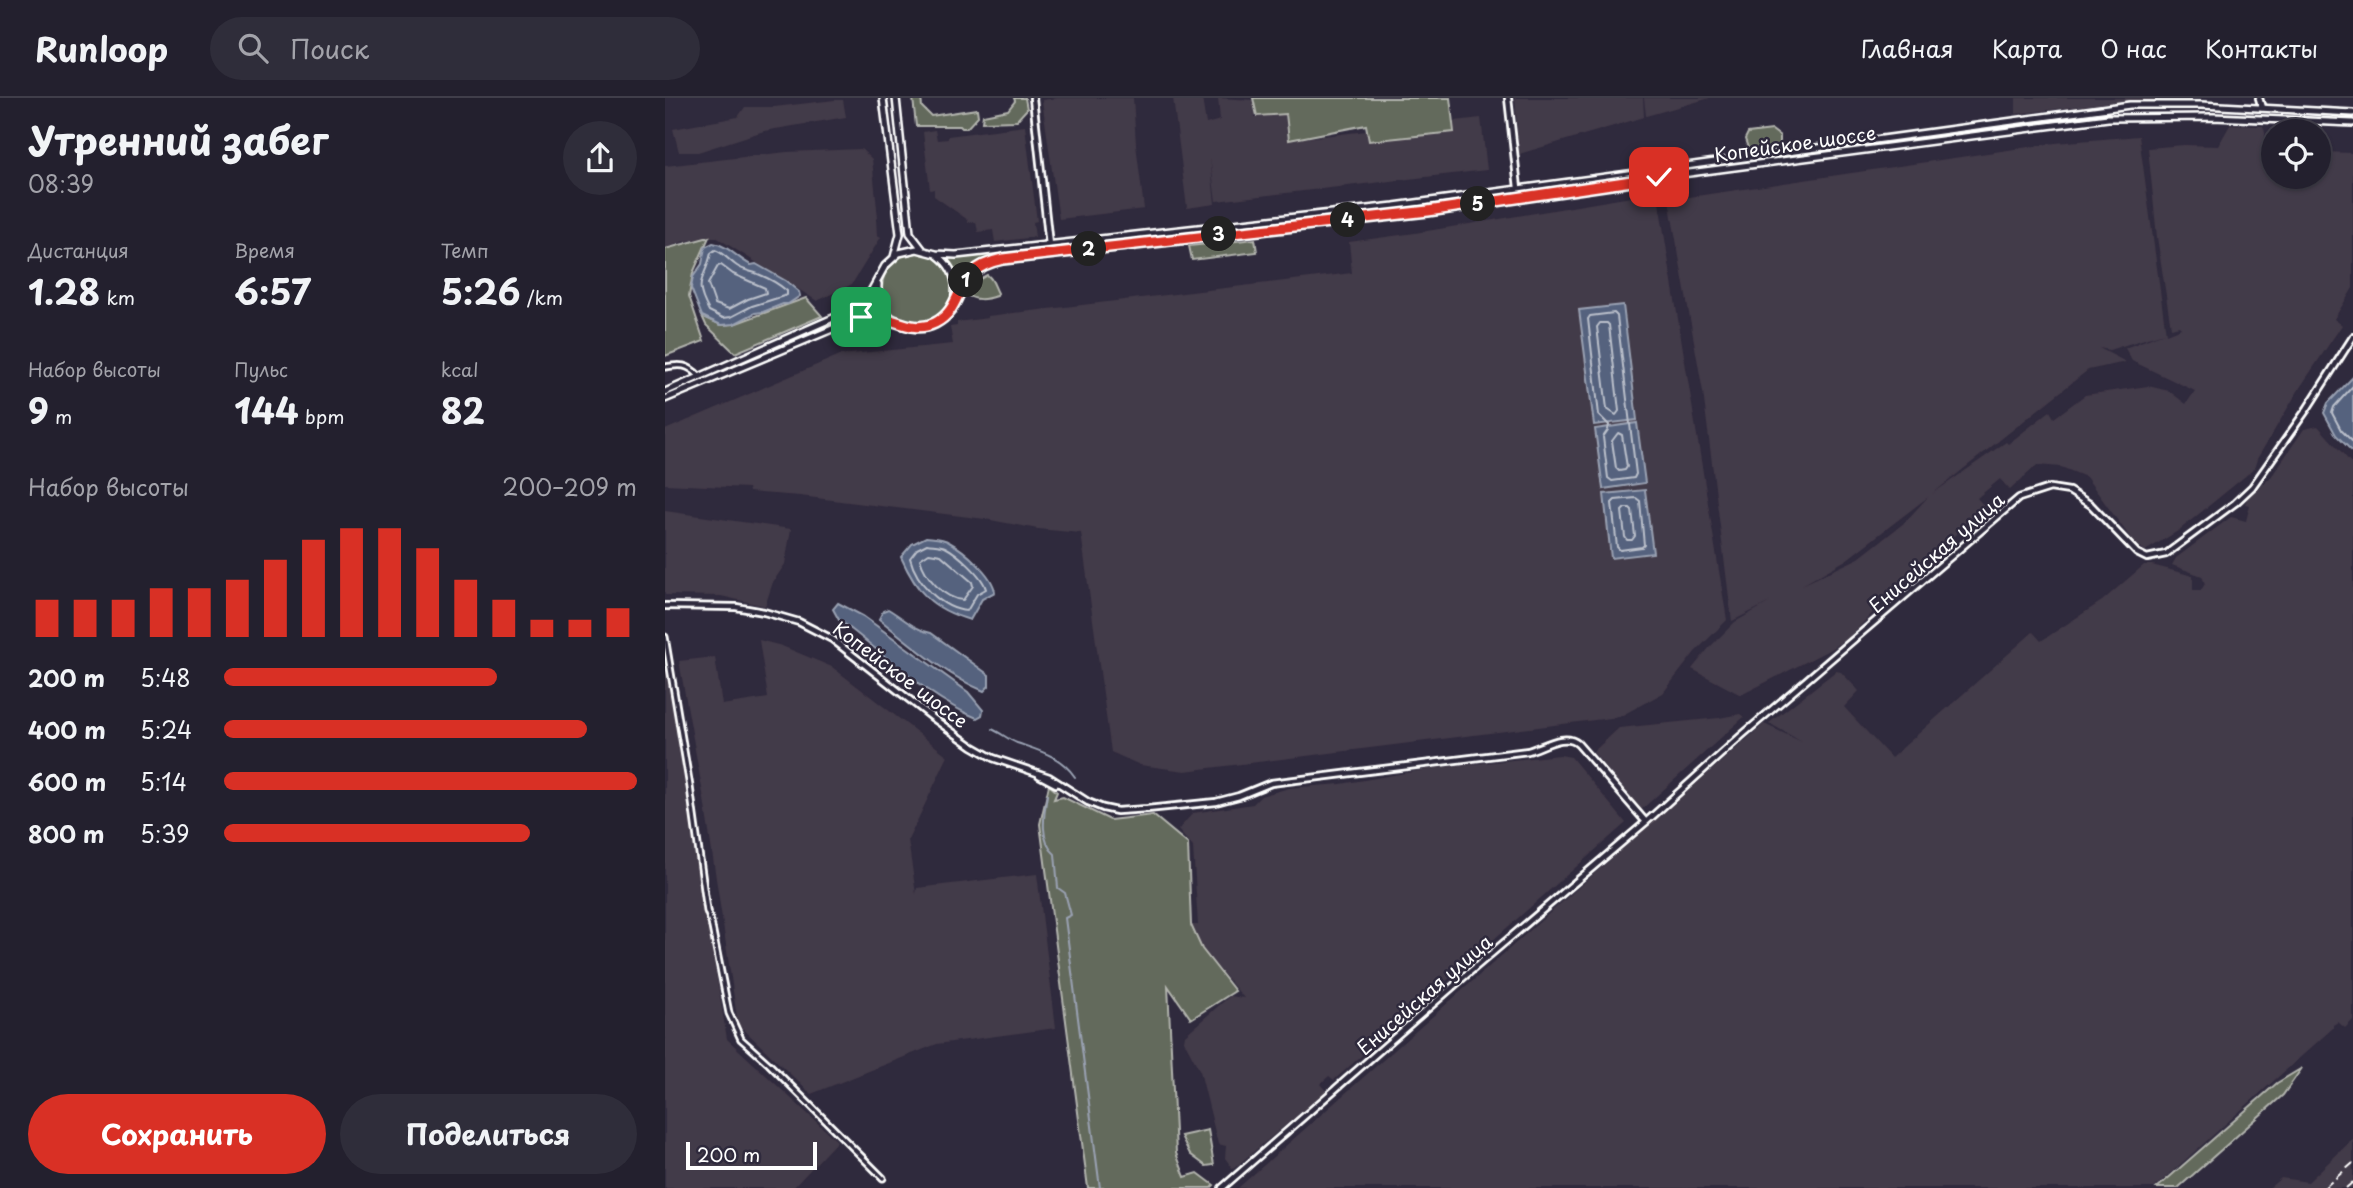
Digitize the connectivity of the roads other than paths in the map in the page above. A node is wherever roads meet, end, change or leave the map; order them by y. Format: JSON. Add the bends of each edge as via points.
{"nodes":[{"id":1,"x":883,"y":98,"type":"edge"},
{"id":2,"x":896,"y":98,"type":"edge"},
{"id":3,"x":1033,"y":98,"type":"edge"},
{"id":4,"x":1508,"y":98,"type":"edge"},
{"id":5,"x":2259,"y":98,"type":"edge"},
{"id":6,"x":2262,"y":108,"type":"junction"},
{"id":7,"x":2353,"y":113,"type":"edge"},
{"id":8,"x":2266,"y":119,"type":"edge"},
{"id":9,"x":2261,"y":120,"type":"edge"},
{"id":10,"x":898,"y":121,"type":"junction"},
{"id":11,"x":887,"y":122,"type":"junction"},
{"id":12,"x":2331,"y":122,"type":"edge"},
{"id":13,"x":2353,"y":123,"type":"edge"},
{"id":14,"x":1832,"y":145,"type":"junction"},
{"id":15,"x":1802,"y":149,"type":"junction"},
{"id":16,"x":1833,"y":154,"type":"junction"},
{"id":17,"x":1804,"y":158,"type":"junction"},
{"id":18,"x":1518,"y":188,"type":"junction"},
{"id":19,"x":1520,"y":197,"type":"junction"},
{"id":20,"x":1049,"y":244,"type":"junction"},
{"id":21,"x":923,"y":250,"type":"junction"},
{"id":22,"x":936,"y":254,"type":"junction"},
{"id":23,"x":894,"y":257,"type":"junction"},
{"id":24,"x":879,"y":277,"type":"junction"},
{"id":25,"x":952,"y":304,"type":"junction"},
{"id":26,"x":893,"y":319,"type":"junction"},
{"id":27,"x":2353,"y":337,"type":"edge"},
{"id":28,"x":665,"y":367,"type":"edge"},
{"id":29,"x":700,"y":377,"type":"junction"},
{"id":30,"x":665,"y":392,"type":"edge"},
{"id":31,"x":665,"y":399,"type":"edge"},
{"id":32,"x":665,"y":606,"type":"edge"},
{"id":33,"x":665,"y":637,"type":"edge"},
{"id":34,"x":1646,"y":822,"type":"junction"},
{"id":35,"x":883,"y":1178,"type":"dead end"},
{"id":36,"x":1222,"y":1188,"type":"edge"}],
"edges":[{"from":1,"to":11,"type":"main road"},
{"from":2,"to":10,"type":"main road"},
{"from":3,"to":20,"type":"street"},
{"from":4,"to":18,"type":"street"},
{"from":5,"to":6,"type":"street"},
{"from":6,"to":7,"type":"main road","name":"Копейское шоссе"},
{"from":6,"to":8,"type":"main road"},
{"from":6,"to":14,"type":"main road","name":"Копейское шоссе","via":[[2130,105]]},
{"from":9,"to":16,"type":"main road","name":"Копейское шоссе","via":[[2108,118]]},
{"from":10,"to":11,"type":"main road"},
{"from":10,"to":21,"type":"main road","via":[[910,233]]},
{"from":11,"to":23,"type":"main road","via":[[900,234]]},
{"from":12,"to":13,"type":"main road","name":"Копейское шоссе"},
{"from":14,"to":15,"type":"main road","name":"Копейское шоссе"},
{"from":14,"to":16,"type":"main road"},
{"from":15,"to":17,"type":"main road"},
{"from":15,"to":18,"type":"main road","name":"Копейское шоссе"},
{"from":16,"to":17,"type":"main road","name":"Копейское шоссе"},
{"from":17,"to":19,"type":"main road","name":"Копейское шоссе"},
{"from":18,"to":19,"type":"main road"},
{"from":18,"to":20,"type":"main road","name":"Копейское шоссе"},
{"from":19,"to":25,"type":"main road","name":"Копейское шоссе","via":[[1003,259],[975,270]]},
{"from":20,"to":22,"type":"main road","name":"Копейское шоссе"},
{"from":21,"to":22,"type":"main road","name":"Копейское шоссе"},
{"from":21,"to":23,"type":"main road"},
{"from":22,"to":25,"type":"main road","via":[[954,276]]},
{"from":23,"to":24,"type":"main road"},
{"from":24,"to":26,"type":"main road","via":[[880,300]]},
{"from":24,"to":29,"type":"main road","via":[[864,300],[849,311]]},
{"from":25,"to":26,"type":"main road","name":"Копейское шоссе","via":[[941,319],[925,326],[905,326]]},
{"from":26,"to":31,"type":"main road","name":"Копейское шоссе","via":[[861,317]]},
{"from":27,"to":34,"type":"street","name":"Енисейская улица","via":[[2252,487],[2179,545],[2147,558],[2091,505],[2069,491],[2050,488],[2019,498]]},
{"from":28,"to":29,"type":"street","via":[[679,364]]},
{"from":29,"to":30,"type":"main road"},
{"from":32,"to":34,"type":"street","name":"Копейское шоссе","via":[[736,607],[799,622],[832,639],[972,746],[1049,777],[1088,802],[1117,811],[1227,800],[1271,783],[1528,751],[1565,738],[1577,744]]},
{"from":33,"to":35,"type":"street","via":[[707,911],[729,1013],[741,1039]]},
{"from":34,"to":36,"type":"street","name":"Енисейская улица"}]}
